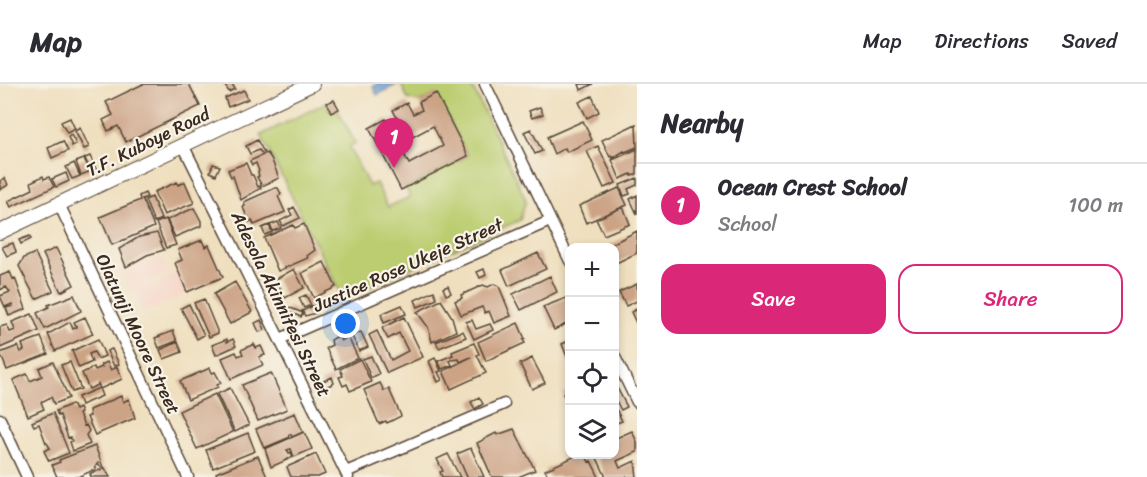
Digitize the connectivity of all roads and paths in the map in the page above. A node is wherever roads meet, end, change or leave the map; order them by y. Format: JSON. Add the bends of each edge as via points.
{"nodes":[{"id":1,"x":312,"y":84,"type":"edge"},
{"id":2,"x":485,"y":84,"type":"edge"},
{"id":3,"x":183,"y":145,"type":"junction"},
{"id":4,"x":59,"y":204,"type":"junction"},
{"id":5,"x":550,"y":221,"type":"junction"},
{"id":6,"x":0,"y":232,"type":"edge"},
{"id":7,"x":565,"y":251,"type":"edge"},
{"id":8,"x":280,"y":339,"type":"junction"},
{"id":9,"x":619,"y":364,"type":"edge"},
{"id":10,"x":637,"y":402,"type":"edge"},
{"id":11,"x":504,"y":404,"type":"dead end"},
{"id":12,"x":0,"y":419,"type":"edge"},
{"id":13,"x":347,"y":474,"type":"edge"},
{"id":14,"x":27,"y":477,"type":"edge"},
{"id":15,"x":188,"y":477,"type":"edge"}],
"edges":[{"from":1,"to":3,"type":"street","name":"T.F. Kuboye Road"},
{"from":2,"to":5,"type":"street"},
{"from":3,"to":4,"type":"street","name":"T.F. Kuboye Road"},
{"from":3,"to":8,"type":"street","name":"Adesola Akinnifesi Street"},
{"from":4,"to":6,"type":"street","name":"T.F. Kuboye Road"},
{"from":4,"to":15,"type":"street","name":"Olatunji Moore Street"},
{"from":5,"to":7,"type":"street"},
{"from":5,"to":8,"type":"street","name":"Justice Rose Ukeje Street"},
{"from":8,"to":13,"type":"street","name":"Adesola Akinnifesi Street"},
{"from":9,"to":10,"type":"street"},
{"from":11,"to":13,"type":"street"},
{"from":12,"to":14,"type":"street"}]}
